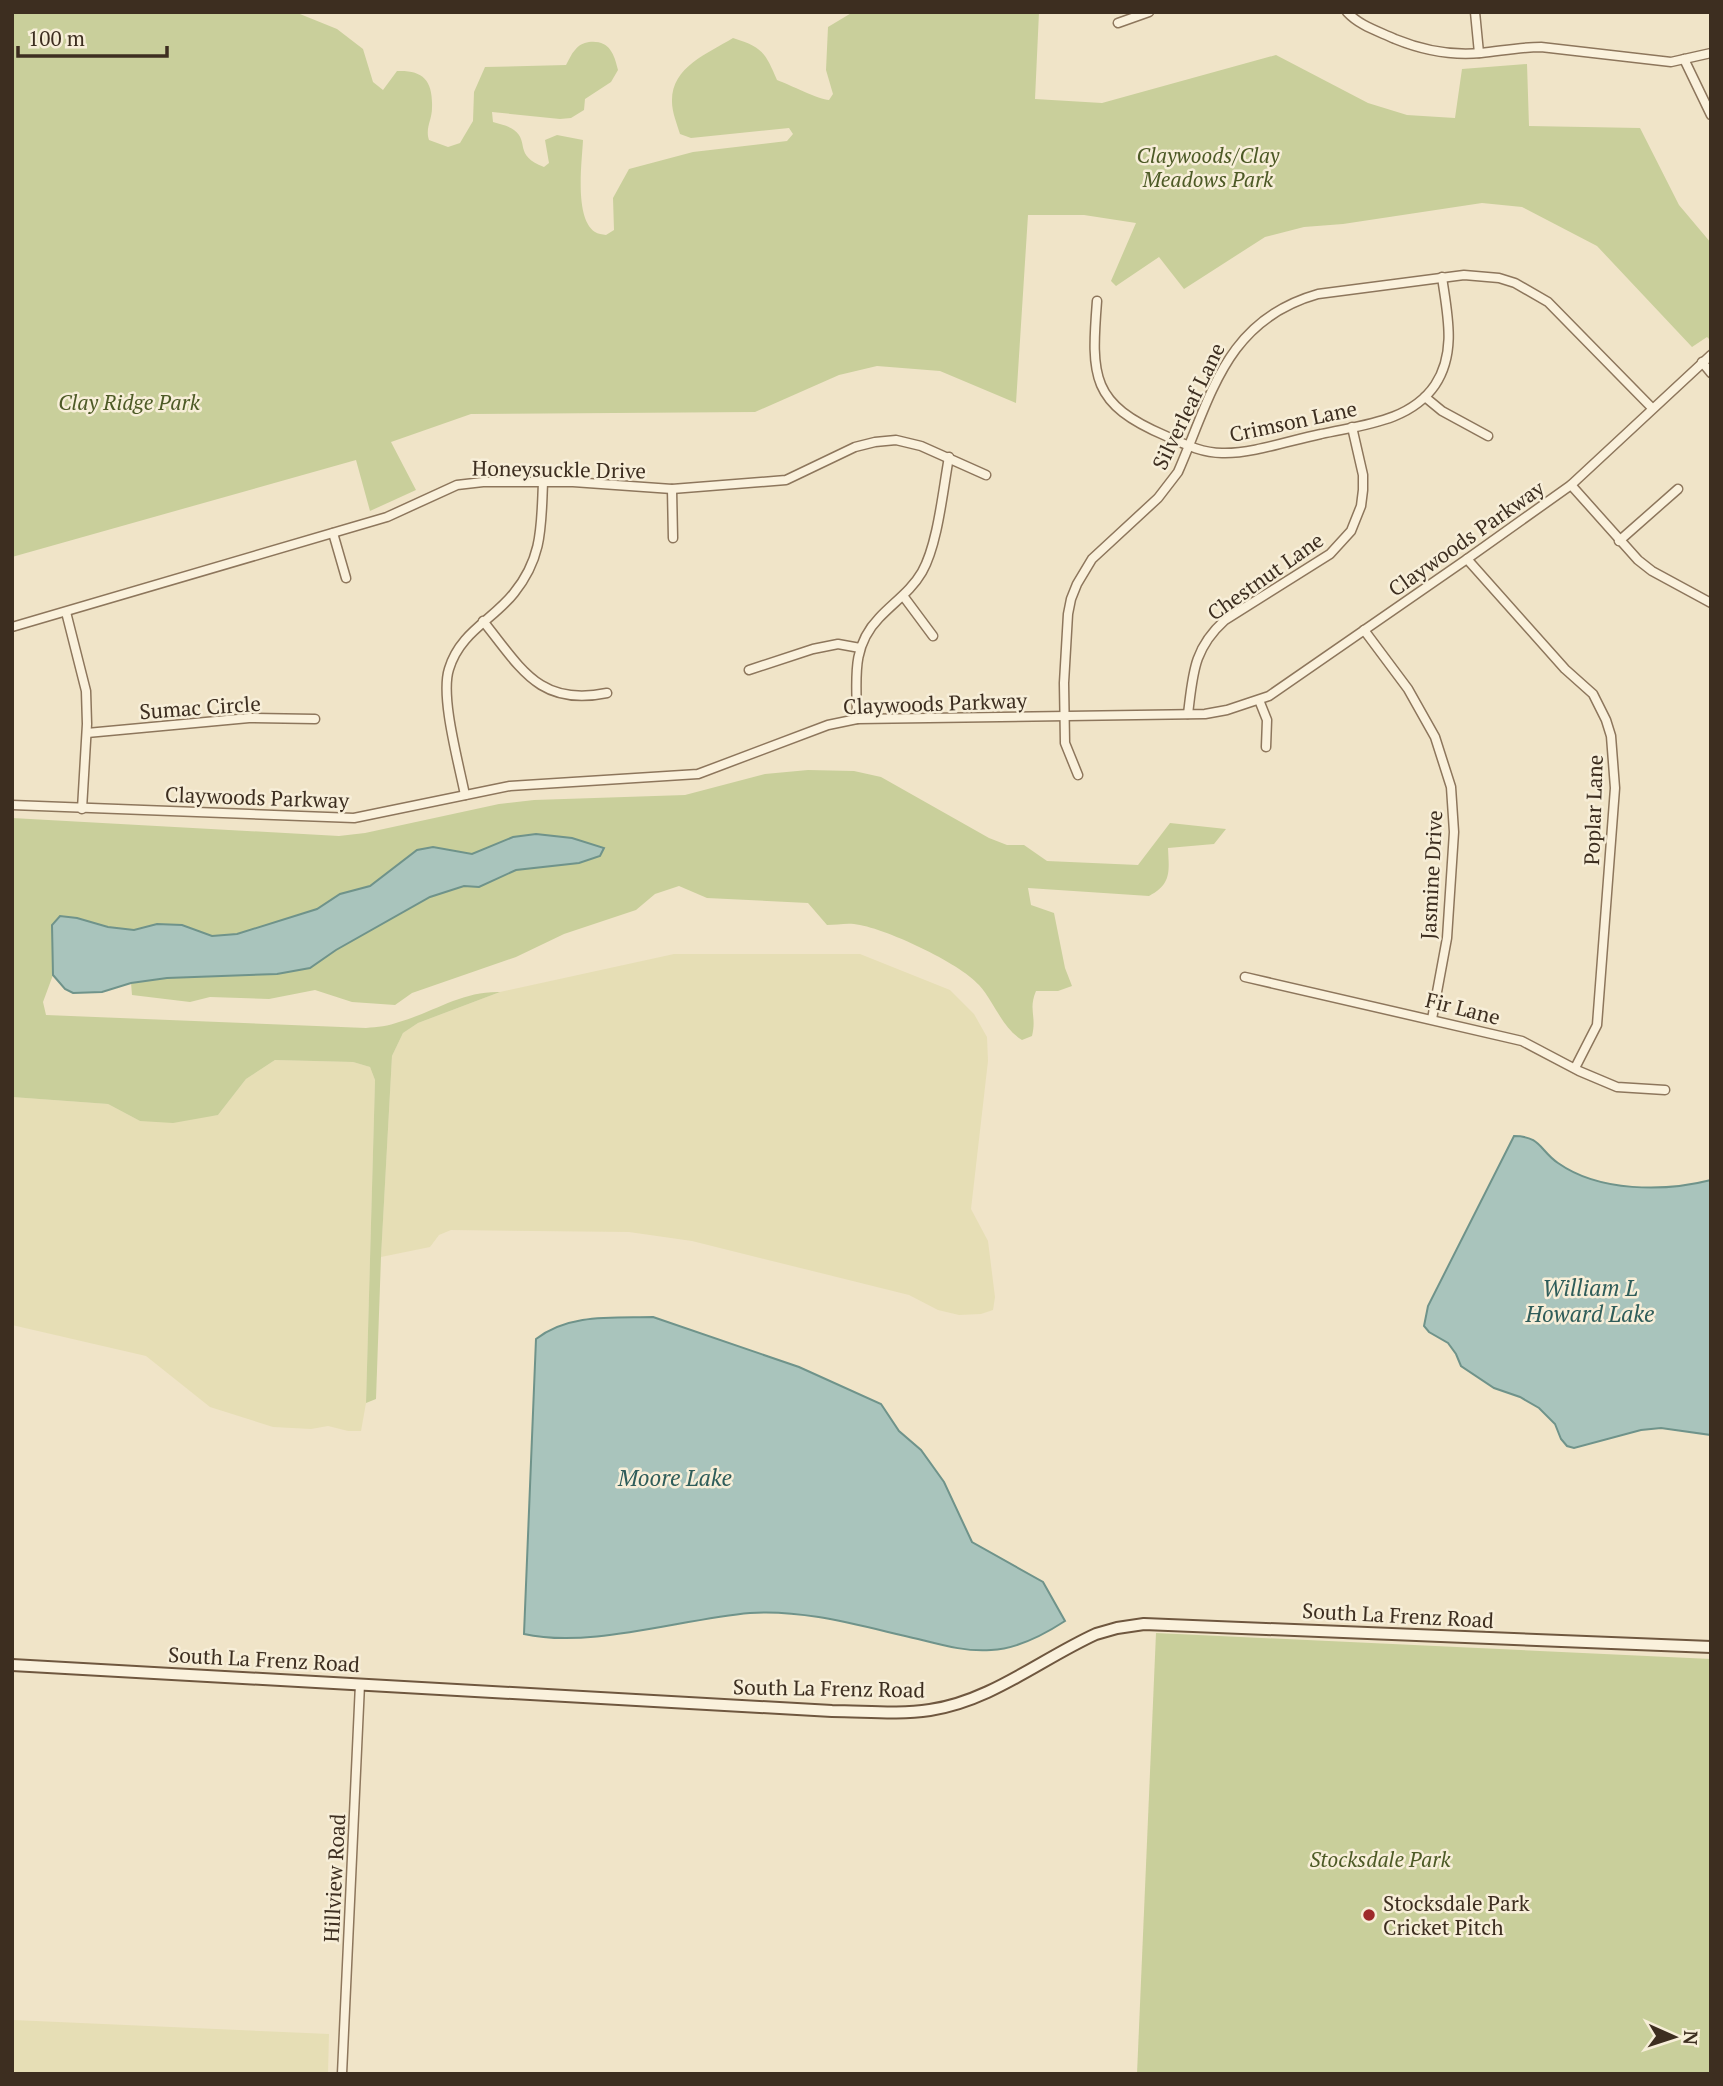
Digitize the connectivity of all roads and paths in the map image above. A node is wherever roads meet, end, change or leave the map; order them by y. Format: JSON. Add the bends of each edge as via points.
{"nodes":[{"id":1,"x":1149,"y":12,"type":"edge"},
{"id":2,"x":1347,"y":12,"type":"edge"},
{"id":3,"x":1475,"y":12,"type":"edge"},
{"id":4,"x":1118,"y":23,"type":"dead end"},
{"id":5,"x":1479,"y":53,"type":"junction"},
{"id":6,"x":1711,"y":53,"type":"edge"},
{"id":7,"x":1684,"y":59,"type":"junction"},
{"id":8,"x":1711,"y":115,"type":"edge"},
{"id":9,"x":1442,"y":277,"type":"junction"},
{"id":10,"x":1097,"y":301,"type":"dead end"},
{"id":11,"x":1711,"y":355,"type":"edge"},
{"id":12,"x":1702,"y":362,"type":"junction"},
{"id":13,"x":1711,"y":373,"type":"edge"},
{"id":14,"x":1425,"y":397,"type":"junction"},
{"id":15,"x":1652,"y":408,"type":"junction"},
{"id":16,"x":1352,"y":427,"type":"junction"},
{"id":17,"x":1488,"y":436,"type":"dead end"},
{"id":18,"x":1189,"y":446,"type":"junction"},
{"id":19,"x":949,"y":457,"type":"junction"},
{"id":20,"x":986,"y":475,"type":"dead end"},
{"id":21,"x":543,"y":483,"type":"junction"},
{"id":22,"x":1570,"y":485,"type":"junction"},
{"id":23,"x":672,"y":489,"type":"junction"},
{"id":24,"x":1678,"y":489,"type":"dead end"},
{"id":25,"x":333,"y":533,"type":"junction"},
{"id":26,"x":673,"y":538,"type":"dead end"},
{"id":27,"x":1619,"y":541,"type":"junction"},
{"id":28,"x":1467,"y":559,"type":"junction"},
{"id":29,"x":346,"y":578,"type":"dead end"},
{"id":30,"x":904,"y":597,"type":"junction"},
{"id":31,"x":1711,"y":603,"type":"edge"},
{"id":32,"x":66,"y":612,"type":"junction"},
{"id":33,"x":483,"y":621,"type":"junction"},
{"id":34,"x":12,"y":627,"type":"edge"},
{"id":35,"x":1364,"y":630,"type":"junction"},
{"id":36,"x":933,"y":636,"type":"dead end"},
{"id":37,"x":860,"y":648,"type":"junction"},
{"id":38,"x":749,"y":670,"type":"dead end"},
{"id":39,"x":607,"y":693,"type":"dead end"},
{"id":40,"x":1259,"y":700,"type":"junction"},
{"id":41,"x":1188,"y":714,"type":"junction"},
{"id":42,"x":1064,"y":717,"type":"junction"},
{"id":43,"x":315,"y":719,"type":"dead end"},
{"id":44,"x":857,"y":719,"type":"junction"},
{"id":45,"x":87,"y":733,"type":"junction"},
{"id":46,"x":1266,"y":747,"type":"dead end"},
{"id":47,"x":1078,"y":775,"type":"dead end"},
{"id":48,"x":465,"y":795,"type":"junction"},
{"id":49,"x":12,"y":805,"type":"edge"},
{"id":50,"x":82,"y":809,"type":"junction"},
{"id":51,"x":1245,"y":977,"type":"dead end"},
{"id":52,"x":1432,"y":1019,"type":"junction"},
{"id":53,"x":1575,"y":1068,"type":"junction"},
{"id":54,"x":1665,"y":1090,"type":"dead end"},
{"id":55,"x":1711,"y":1647,"type":"edge"},
{"id":56,"x":12,"y":1665,"type":"edge"},
{"id":57,"x":360,"y":1684,"type":"junction"},
{"id":58,"x":342,"y":2074,"type":"edge"}],
"edges":[{"from":1,"to":4,"type":"street"},
{"from":2,"to":5,"type":"street","via":[[1408,46],[1443,53]]},
{"from":3,"to":5,"type":"street"},
{"from":5,"to":7,"type":"street","via":[[1541,47],[1650,61]]},
{"from":6,"to":7,"type":"street"},
{"from":7,"to":8,"type":"street"},
{"from":9,"to":14,"type":"street","name":"Crimson Lane","via":[[1449,347],[1442,372]]},
{"from":9,"to":15,"type":"street","name":"Silverleaf Lane","via":[[1480,275],[1532,291],[1561,312]]},
{"from":9,"to":18,"type":"street","name":"Silverleaf Lane","via":[[1318,294],[1268,315],[1232,353]]},
{"from":10,"to":18,"type":"street","name":"Crimson Lane","via":[[1095,366],[1107,396],[1138,424]]},
{"from":11,"to":12,"type":"street","name":"Claywoods Parkway"},
{"from":12,"to":13,"type":"street"},
{"from":12,"to":15,"type":"street","name":"Claywoods Parkway"},
{"from":14,"to":16,"type":"street","name":"Crimson Lane","via":[[1402,413]]},
{"from":14,"to":17,"type":"street"},
{"from":15,"to":22,"type":"street","name":"Claywoods Parkway"},
{"from":16,"to":18,"type":"street","name":"Crimson Lane","via":[[1235,453]]},
{"from":16,"to":41,"type":"street","name":"Chestnut Lane","via":[[1363,490],[1351,531],[1330,554],[1214,630],[1194,666]]},
{"from":18,"to":42,"type":"street","name":"Silverleaf Lane","via":[[1170,485],[1101,548],[1077,584],[1068,614]]},
{"from":19,"to":20,"type":"street","name":"Honeysuckle Drive"},
{"from":19,"to":23,"type":"street","name":"Honeysuckle Drive","via":[[895,440],[875,442],[786,480]]},
{"from":19,"to":30,"type":"street","via":[[935,533],[923,570]]},
{"from":21,"to":23,"type":"street","name":"Honeysuckle Drive"},
{"from":21,"to":25,"type":"street","name":"Honeysuckle Drive","via":[[457,485],[387,517]]},
{"from":21,"to":33,"type":"street","via":[[540,543],[528,574],[513,596]]},
{"from":22,"to":27,"type":"street"},
{"from":22,"to":28,"type":"street","name":"Claywoods Parkway"},
{"from":23,"to":26,"type":"street"},
{"from":24,"to":27,"type":"street"},
{"from":25,"to":29,"type":"street"},
{"from":25,"to":32,"type":"street","name":"Honeysuckle Drive"},
{"from":27,"to":31,"type":"street","via":[[1652,571]]},
{"from":28,"to":35,"type":"street","name":"Claywoods Parkway"},
{"from":28,"to":53,"type":"street","name":"Poplar Lane","via":[[1592,694],[1611,736],[1615,788],[1597,1025]]},
{"from":30,"to":36,"type":"street"},
{"from":30,"to":37,"type":"street","via":[[872,626]]},
{"from":32,"to":34,"type":"street","name":"Honeysuckle Drive"},
{"from":32,"to":45,"type":"street","via":[[86,691]]},
{"from":33,"to":39,"type":"street","via":[[534,681],[549,691],[583,698]]},
{"from":33,"to":48,"type":"street","via":[[448,670],[446,691]]},
{"from":35,"to":40,"type":"street","name":"Claywoods Parkway"},
{"from":35,"to":52,"type":"street","name":"Jasmine Drive","via":[[1408,689],[1435,737],[1451,787],[1454,832],[1447,938]]},
{"from":37,"to":38,"type":"street","via":[[838,644]]},
{"from":37,"to":44,"type":"street","via":[[856,658]]},
{"from":40,"to":41,"type":"street","name":"Claywoods Parkway","via":[[1227,710]]},
{"from":40,"to":46,"type":"street","via":[[1267,720]]},
{"from":41,"to":42,"type":"street","name":"Claywoods Parkway"},
{"from":42,"to":44,"type":"street","name":"Claywoods Parkway"},
{"from":42,"to":47,"type":"street","name":"Silverleaf Lane","via":[[1065,743]]},
{"from":43,"to":45,"type":"street","name":"Sumac Circle","via":[[249,719]]},
{"from":44,"to":48,"type":"street","name":"Claywoods Parkway","via":[[828,725],[698,774],[510,786]]},
{"from":45,"to":50,"type":"street"},
{"from":48,"to":50,"type":"street","name":"Claywoods Parkway","via":[[354,818]]},
{"from":49,"to":50,"type":"street","name":"Claywoods Parkway"},
{"from":51,"to":52,"type":"street","name":"Fir Lane"},
{"from":52,"to":53,"type":"street","name":"Fir Lane","via":[[1522,1041]]},
{"from":53,"to":54,"type":"street","name":"Fir Lane","via":[[1617,1087]]},
{"from":55,"to":57,"type":"street","name":"South La Frenz Road","via":[[1143,1624],[1096,1634],[972,1699],[908,1712]]},
{"from":56,"to":57,"type":"street","name":"South La Frenz Road"},
{"from":57,"to":58,"type":"street","name":"Hillview Road"}]}
